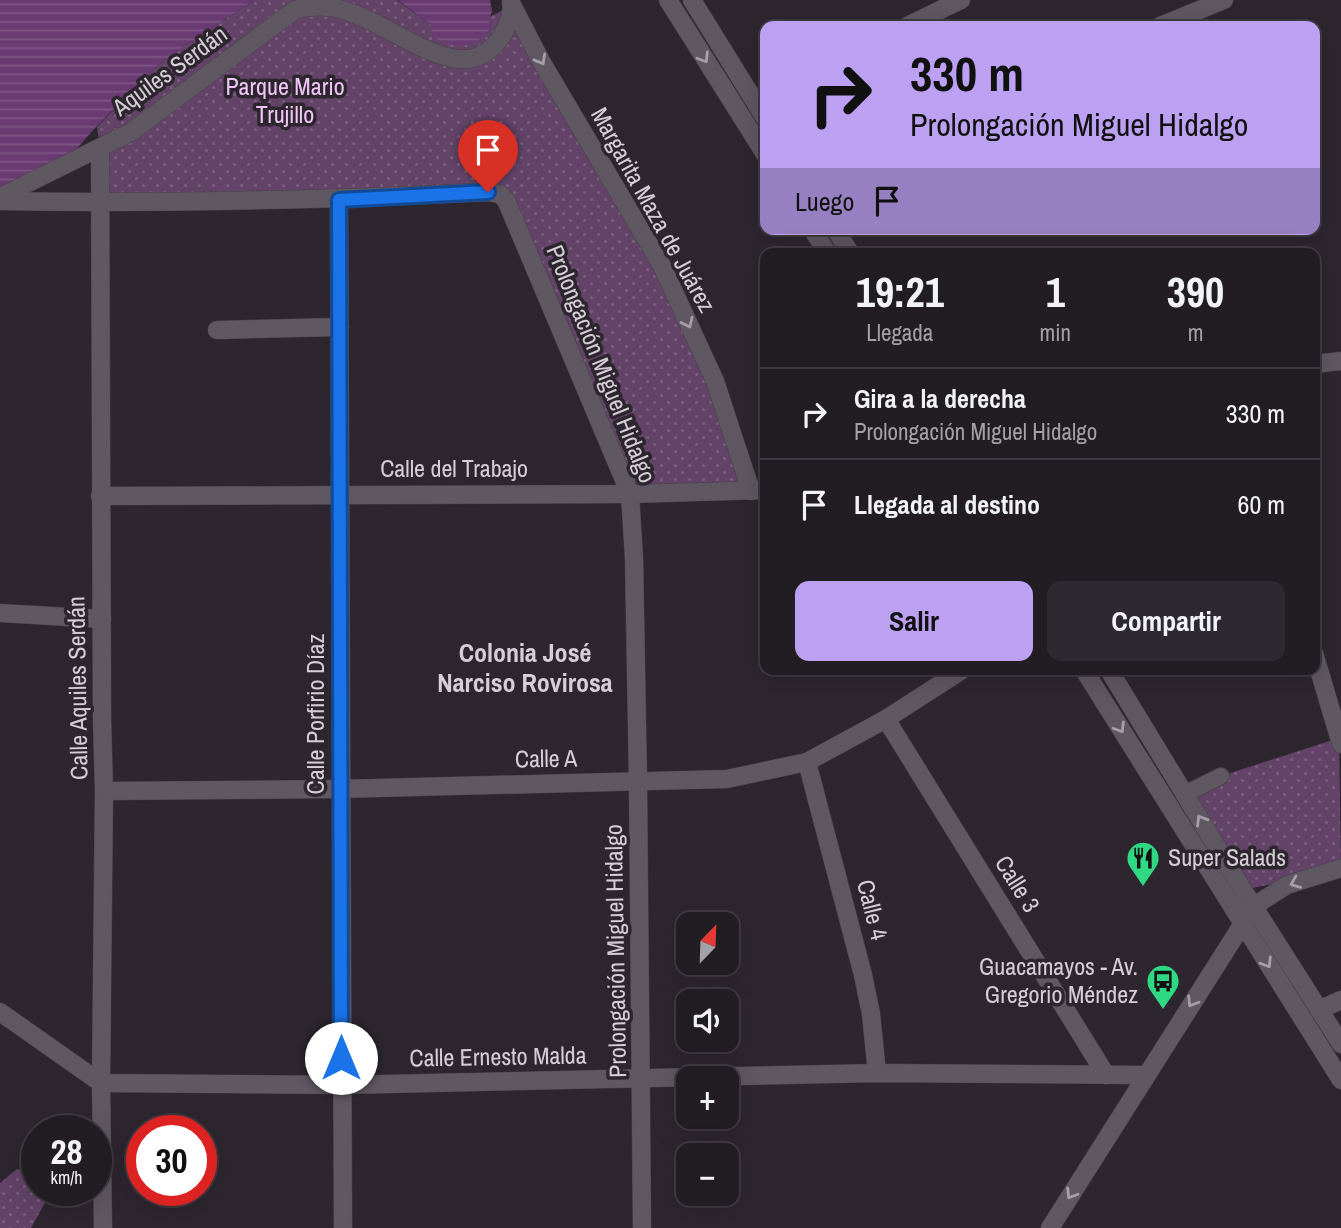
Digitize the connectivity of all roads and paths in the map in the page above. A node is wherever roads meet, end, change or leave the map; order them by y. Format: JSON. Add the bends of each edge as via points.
{"nodes":[{"id":1,"x":667,"y":0,"type":"edge"},
{"id":2,"x":692,"y":0,"type":"edge"},
{"id":3,"x":961,"y":0,"type":"edge"},
{"id":4,"x":1224,"y":0,"type":"edge"},
{"id":5,"x":511,"y":3,"type":"edge"},
{"id":6,"x":917,"y":21,"type":"edge"},
{"id":7,"x":1172,"y":21,"type":"edge"},
{"id":8,"x":759,"y":97,"type":"edge"},
{"id":9,"x":760,"y":146,"type":"edge"},
{"id":10,"x":100,"y":148,"type":"junction"},
{"id":11,"x":0,"y":199,"type":"edge"},
{"id":12,"x":339,"y":200,"type":"junction"},
{"id":13,"x":98,"y":203,"type":"junction"},
{"id":14,"x":340,"y":327,"type":"junction"},
{"id":15,"x":217,"y":330,"type":"dead end"},
{"id":16,"x":1341,"y":361,"type":"edge"},
{"id":17,"x":1320,"y":363,"type":"edge"},
{"id":18,"x":758,"y":490,"type":"edge"},
{"id":19,"x":340,"y":494,"type":"junction"},
{"id":20,"x":630,"y":494,"type":"junction"},
{"id":21,"x":100,"y":496,"type":"junction"},
{"id":22,"x":0,"y":613,"type":"edge"},
{"id":23,"x":102,"y":620,"type":"junction"},
{"id":24,"x":1320,"y":673,"type":"edge"},
{"id":25,"x":954,"y":675,"type":"edge"},
{"id":26,"x":1087,"y":675,"type":"edge"},
{"id":27,"x":1112,"y":675,"type":"edge"},
{"id":28,"x":886,"y":719,"type":"junction"},
{"id":29,"x":1341,"y":744,"type":"edge"},
{"id":30,"x":807,"y":762,"type":"junction"},
{"id":31,"x":1220,"y":776,"type":"dead end"},
{"id":32,"x":638,"y":782,"type":"junction"},
{"id":33,"x":340,"y":789,"type":"junction"},
{"id":34,"x":104,"y":791,"type":"junction"},
{"id":35,"x":1185,"y":794,"type":"junction"},
{"id":36,"x":1341,"y":868,"type":"edge"},
{"id":37,"x":1254,"y":906,"type":"junction"},
{"id":38,"x":1241,"y":923,"type":"junction"},
{"id":39,"x":1341,"y":1000,"type":"edge"},
{"id":40,"x":1319,"y":1010,"type":"junction"},
{"id":41,"x":0,"y":1012,"type":"edge"},
{"id":42,"x":1341,"y":1044,"type":"edge"},
{"id":43,"x":877,"y":1073,"type":"junction"},
{"id":44,"x":1106,"y":1074,"type":"junction"},
{"id":45,"x":1146,"y":1075,"type":"junction"},
{"id":46,"x":642,"y":1078,"type":"junction"},
{"id":47,"x":1341,"y":1080,"type":"edge"},
{"id":48,"x":101,"y":1083,"type":"junction"},
{"id":49,"x":342,"y":1085,"type":"junction"},
{"id":50,"x":103,"y":1228,"type":"edge"},
{"id":51,"x":344,"y":1228,"type":"edge"},
{"id":52,"x":642,"y":1228,"type":"edge"},
{"id":53,"x":1050,"y":1228,"type":"edge"}],
"edges":[{"from":1,"to":9,"type":"street","one_way":true},
{"from":2,"to":8,"type":"street"},
{"from":3,"to":6,"type":"street"},
{"from":4,"to":7,"type":"street"},
{"from":5,"to":10,"type":"street","name":"Aquiles Serdán","via":[[509,23],[499,42],[491,50],[462,59],[429,50],[347,11],[318,5],[295,10],[159,113]]},
{"from":5,"to":18,"type":"street","name":"Margarita Maza de Juárez","one_way":true,"via":[[662,266]]},
{"from":10,"to":11,"type":"street","name":"Aquiles Serdán"},
{"from":10,"to":13,"type":"street","name":"Calle Aquiles Serdán"},
{"from":11,"to":13,"type":"street","name":"Prolongación Miguel Hidalgo"},
{"from":12,"to":13,"type":"street","name":"Prolongación Miguel Hidalgo"},
{"from":12,"to":14,"type":"street","name":"Calle Porfirio Díaz"},
{"from":12,"to":20,"type":"street","name":"Prolongación Miguel Hidalgo","via":[[488,192],[503,197]]},
{"from":13,"to":21,"type":"street","name":"Calle Aquiles Serdán"},
{"from":14,"to":15,"type":"street"},
{"from":14,"to":19,"type":"street","name":"Calle Porfirio Díaz"},
{"from":16,"to":17,"type":"street"},
{"from":18,"to":20,"type":"street","name":"Calle del Trabajo"},
{"from":19,"to":20,"type":"street","name":"Calle del Trabajo"},
{"from":19,"to":21,"type":"street","name":"Calle del Trabajo"},
{"from":19,"to":33,"type":"street","name":"Calle Porfirio Díaz"},
{"from":20,"to":32,"type":"street","name":"Prolongación Miguel Hidalgo"},
{"from":21,"to":23,"type":"street","name":"Calle Aquiles Serdán"},
{"from":22,"to":23,"type":"street"},
{"from":23,"to":34,"type":"street","name":"Calle Aquiles Serdán"},
{"from":24,"to":29,"type":"street"},
{"from":25,"to":28,"type":"street","name":"Calle A"},
{"from":26,"to":38,"type":"street","one_way":true},
{"from":27,"to":35,"type":"street"},
{"from":28,"to":30,"type":"street","name":"Calle A"},
{"from":28,"to":44,"type":"street","name":"Calle 3"},
{"from":30,"to":32,"type":"street","name":"Calle A","via":[[727,779]]},
{"from":30,"to":43,"type":"street","name":"Calle 4","via":[[863,975]]},
{"from":31,"to":35,"type":"street"},
{"from":32,"to":33,"type":"street","name":"Calle A"},
{"from":32,"to":46,"type":"street","name":"Prolongación Miguel Hidalgo"},
{"from":33,"to":34,"type":"street","name":"Calle A"},
{"from":33,"to":49,"type":"street","name":"Calle Porfirio Díaz"},
{"from":34,"to":48,"type":"street","name":"Calle Aquiles Serdán"},
{"from":37,"to":35,"type":"street","one_way":true},
{"from":36,"to":37,"type":"street","one_way":true,"via":[[1287,885]]},
{"from":37,"to":38,"type":"street"},
{"from":37,"to":40,"type":"street"},
{"from":38,"to":45,"type":"street","one_way":true},
{"from":38,"to":47,"type":"street","one_way":true},
{"from":39,"to":40,"type":"street"},
{"from":40,"to":42,"type":"street"},
{"from":41,"to":48,"type":"street"},
{"from":43,"to":44,"type":"street","name":"Calle Ernesto Malda"},
{"from":43,"to":46,"type":"street","name":"Calle Ernesto Malda"},
{"from":44,"to":45,"type":"street","name":"Calle Ernesto Malda"},
{"from":45,"to":53,"type":"street","one_way":true},
{"from":46,"to":49,"type":"street","name":"Calle Ernesto Malda"},
{"from":46,"to":52,"type":"street","name":"Prolongación Miguel Hidalgo"},
{"from":48,"to":49,"type":"street","name":"Calle Ernesto Malda"},
{"from":48,"to":50,"type":"street","name":"Calle Aquiles Serdán"},
{"from":49,"to":51,"type":"street","name":"Calle Porfirio Díaz"}]}
